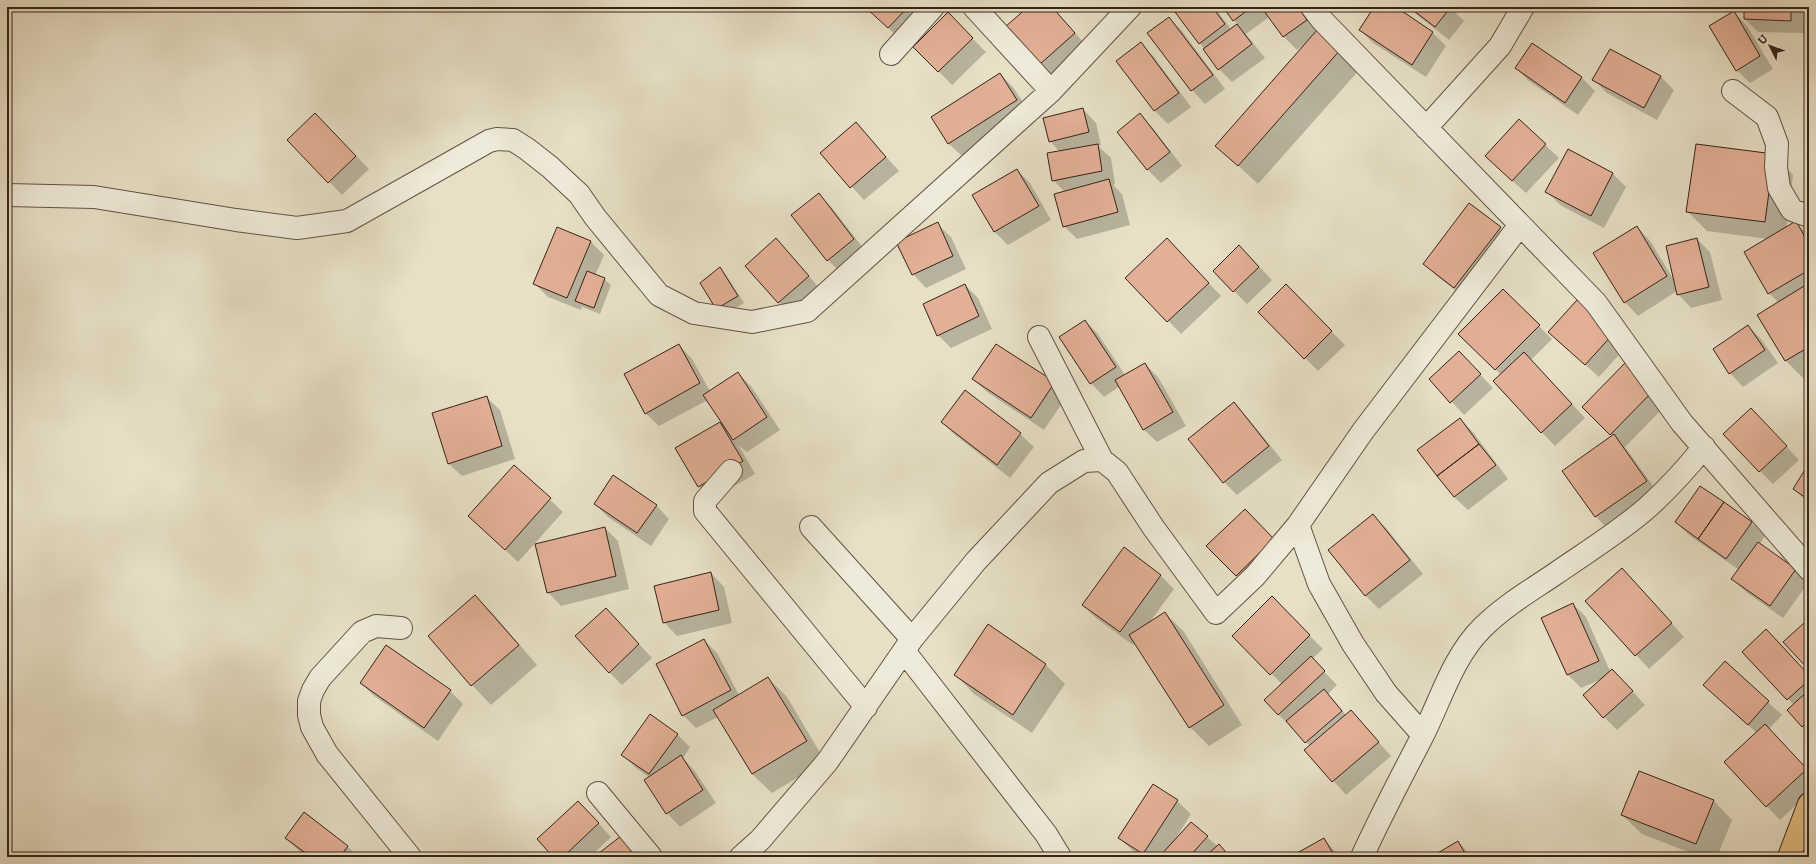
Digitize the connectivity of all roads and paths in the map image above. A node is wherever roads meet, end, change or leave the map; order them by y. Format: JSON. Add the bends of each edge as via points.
{"nodes":[{"id":1,"x":933,"y":7,"type":"edge"},
{"id":2,"x":974,"y":7,"type":"edge"},
{"id":3,"x":1130,"y":7,"type":"edge"},
{"id":4,"x":1312,"y":7,"type":"edge"},
{"id":5,"x":1523,"y":7,"type":"edge"},
{"id":6,"x":891,"y":54,"type":"dead end"},
{"id":7,"x":1051,"y":91,"type":"junction"},
{"id":8,"x":1733,"y":91,"type":"dead end"},
{"id":9,"x":1426,"y":128,"type":"junction"},
{"id":10,"x":7,"y":195,"type":"edge"},
{"id":11,"x":1809,"y":216,"type":"edge"},
{"id":12,"x":1520,"y":225,"type":"junction"},
{"id":13,"x":1039,"y":337,"type":"dead end"},
{"id":14,"x":1704,"y":447,"type":"junction"},
{"id":15,"x":1102,"y":460,"type":"junction"},
{"id":16,"x":731,"y":471,"type":"dead end"},
{"id":17,"x":1298,"y":524,"type":"junction"},
{"id":18,"x":811,"y":527,"type":"dead end"},
{"id":19,"x":1809,"y":569,"type":"edge"},
{"id":20,"x":401,"y":628,"type":"dead end"},
{"id":21,"x":908,"y":645,"type":"junction"},
{"id":22,"x":866,"y":707,"type":"junction"},
{"id":23,"x":1423,"y":735,"type":"junction"},
{"id":24,"x":598,"y":794,"type":"dead end"},
{"id":25,"x":1809,"y":804,"type":"edge"},
{"id":26,"x":410,"y":857,"type":"edge"},
{"id":27,"x":651,"y":857,"type":"edge"},
{"id":28,"x":741,"y":857,"type":"edge"},
{"id":29,"x":1060,"y":857,"type":"edge"},
{"id":30,"x":1362,"y":857,"type":"edge"},
{"id":31,"x":1789,"y":857,"type":"edge"}],
"edges":[{"from":1,"to":6,"type":"street"},
{"from":2,"to":7,"type":"street"},
{"from":3,"to":7,"type":"street"},
{"from":4,"to":9,"type":"street"},
{"from":5,"to":9,"type":"street","via":[[1500,46]]},
{"from":7,"to":10,"type":"street","via":[[807,310],[752,322],[694,313],[659,295],[579,194],[550,166],[513,140],[489,141],[347,221],[297,228],[94,197]]},
{"from":8,"to":11,"type":"street","via":[[1767,117],[1777,144],[1776,167],[1779,188],[1792,210]]},
{"from":9,"to":12,"type":"street"},
{"from":12,"to":14,"type":"street","via":[[1596,304],[1682,423]]},
{"from":12,"to":17,"type":"street","via":[[1363,431]]},
{"from":13,"to":15,"type":"street"},
{"from":14,"to":19,"type":"street"},
{"from":14,"to":23,"type":"street","via":[[1679,478],[1647,508],[1516,598],[1482,628],[1467,645],[1448,678]]},
{"from":15,"to":17,"type":"street","via":[[1117,472],[1216,613],[1255,576]]},
{"from":15,"to":21,"type":"street","via":[[1084,461],[1049,483],[976,561]]},
{"from":16,"to":22,"type":"street","via":[[705,501],[705,511]]},
{"from":17,"to":23,"type":"street","via":[[1319,584],[1353,644],[1386,693]]},
{"from":18,"to":21,"type":"street"},
{"from":20,"to":26,"type":"street","via":[[376,626],[362,632],[320,678],[309,701],[309,715],[312,727],[327,754]]},
{"from":21,"to":22,"type":"street"},
{"from":21,"to":29,"type":"street","via":[[1046,834]]},
{"from":22,"to":28,"type":"street","via":[[827,762],[760,840]]},
{"from":23,"to":30,"type":"street"},
{"from":24,"to":27,"type":"street"},
{"from":25,"to":31,"type":"main road"}]}
